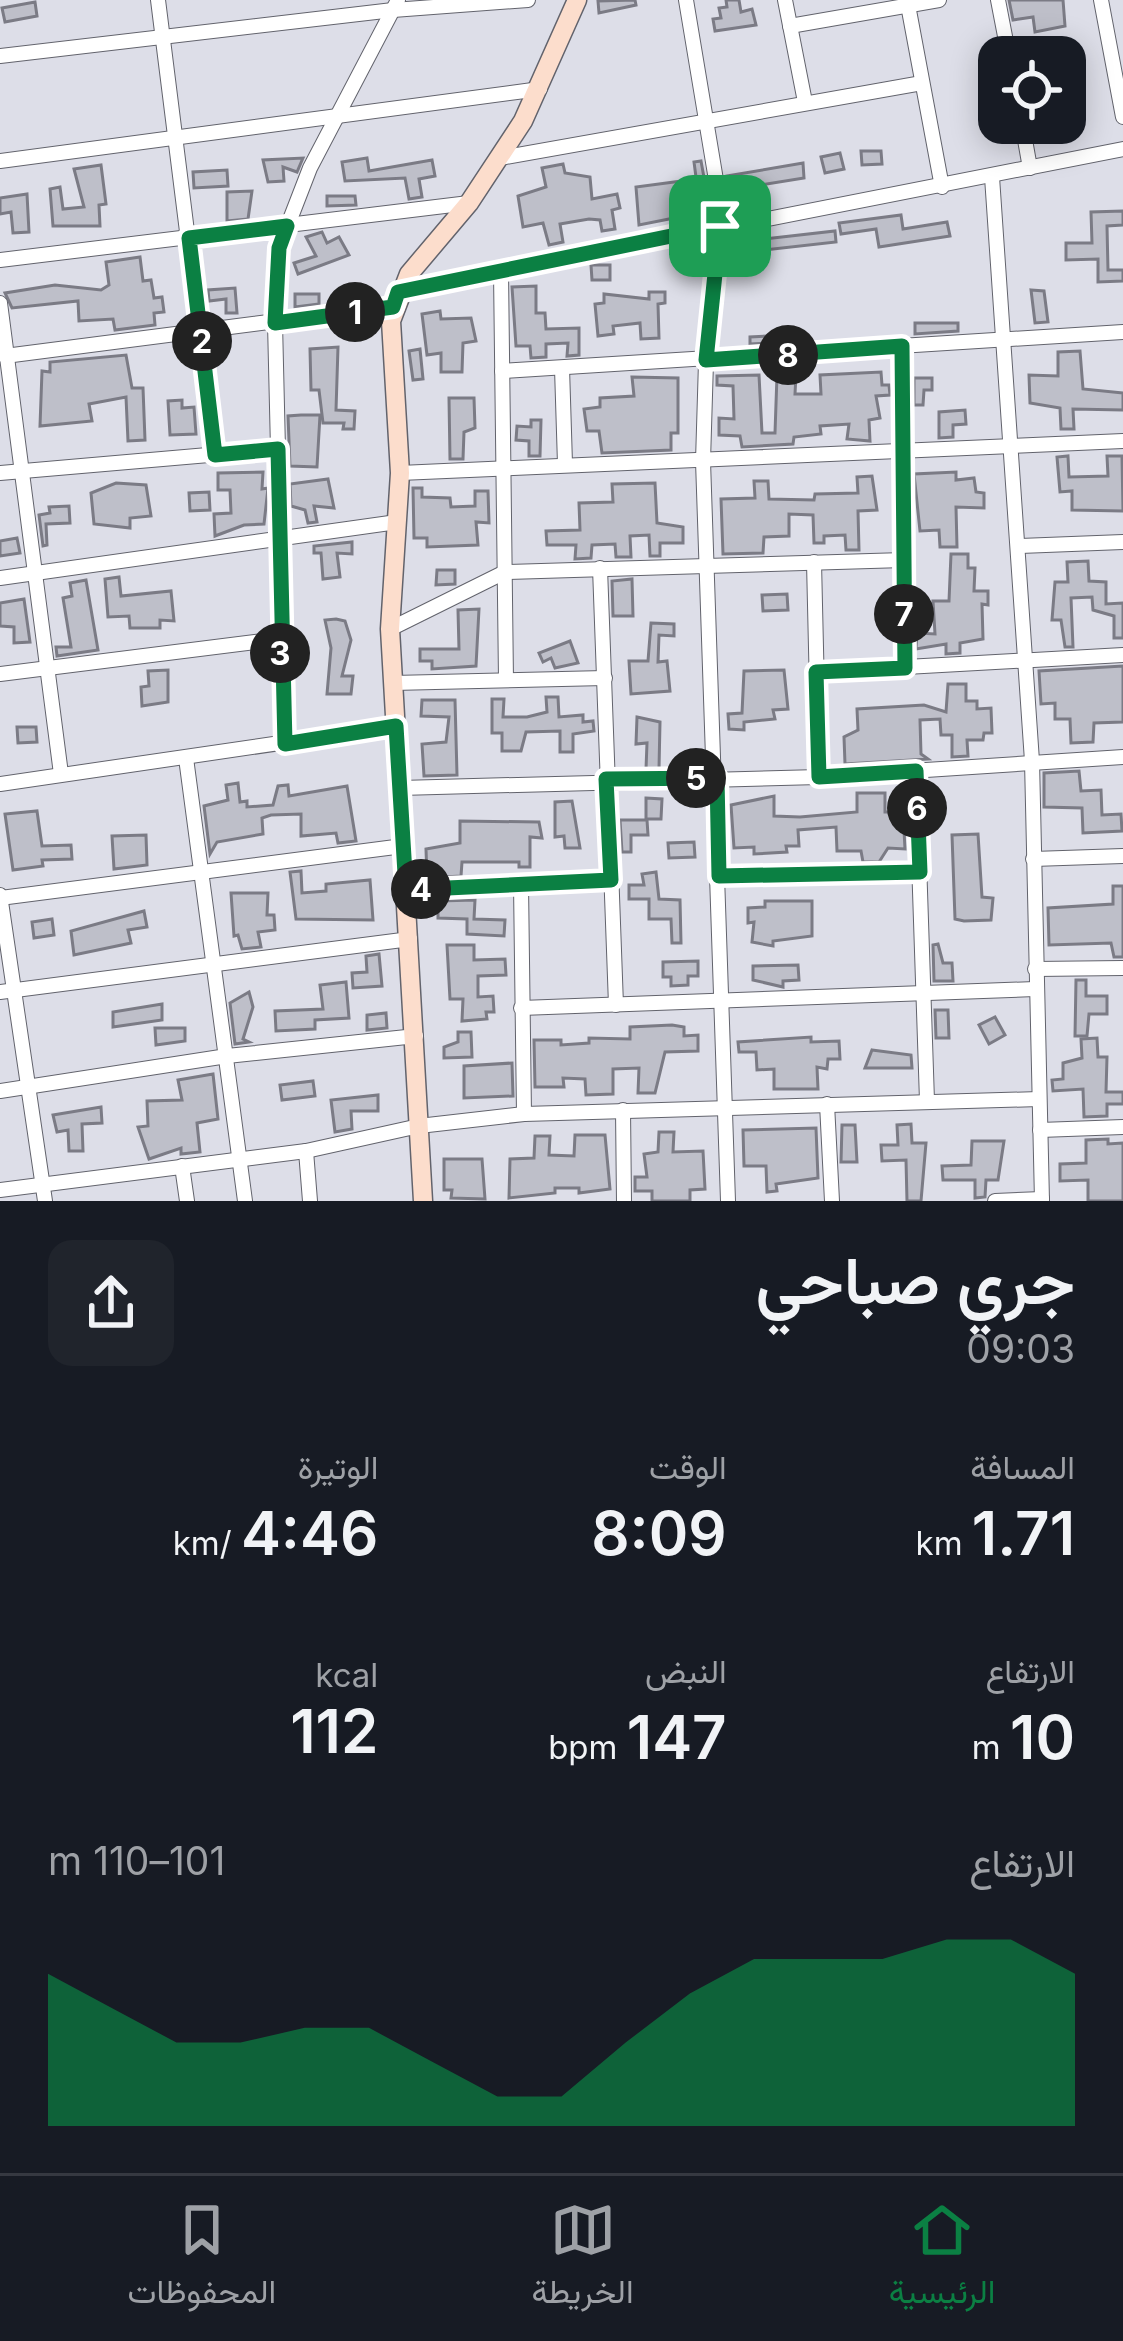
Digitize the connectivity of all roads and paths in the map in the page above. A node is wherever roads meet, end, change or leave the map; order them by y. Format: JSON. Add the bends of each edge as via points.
{"nodes":[{"id":1,"x":158,"y":0,"type":"edge"},
{"id":2,"x":528,"y":0,"type":"edge"},
{"id":3,"x":577,"y":0,"type":"edge"},
{"id":4,"x":686,"y":0,"type":"edge"},
{"id":5,"x":785,"y":0,"type":"edge"},
{"id":6,"x":939,"y":0,"type":"edge"},
{"id":7,"x":998,"y":0,"type":"edge"},
{"id":8,"x":1101,"y":0,"type":"edge"},
{"id":9,"x":396,"y":5,"type":"edge"},
{"id":10,"x":908,"y":5,"type":"junction"},
{"id":11,"x":356,"y":7,"type":"edge"},
{"id":12,"x":790,"y":26,"type":"junction"},
{"id":13,"x":1005,"y":36,"type":"edge"},
{"id":14,"x":163,"y":38,"type":"junction"},
{"id":15,"x":1116,"y":43,"type":"edge"},
{"id":16,"x":0,"y":56,"type":"edge"},
{"id":17,"x":922,"y":83,"type":"junction"},
{"id":18,"x":540,"y":89,"type":"junction"},
{"id":19,"x":805,"y":102,"type":"junction"},
{"id":20,"x":1123,"y":117,"type":"edge"},
{"id":21,"x":336,"y":119,"type":"junction"},
{"id":22,"x":710,"y":120,"type":"junction"},
{"id":23,"x":176,"y":138,"type":"junction"},
{"id":24,"x":1026,"y":144,"type":"edge"},
{"id":25,"x":1123,"y":149,"type":"edge"},
{"id":26,"x":500,"y":158,"type":"junction"},
{"id":27,"x":0,"y":161,"type":"edge"},
{"id":28,"x":1030,"y":168,"type":"junction"},
{"id":29,"x":992,"y":177,"type":"junction"},
{"id":30,"x":941,"y":187,"type":"junction"},
{"id":31,"x":470,"y":203,"type":"junction"},
{"id":32,"x":287,"y":226,"type":"junction"},
{"id":33,"x":720,"y":226,"type":"junction"},
{"id":34,"x":189,"y":238,"type":"junction"},
{"id":35,"x":0,"y":260,"type":"edge"},
{"id":36,"x":501,"y":272,"type":"junction"},
{"id":37,"x":396,"y":299,"type":"junction"},
{"id":38,"x":0,"y":303,"type":"edge"},
{"id":39,"x":275,"y":323,"type":"junction"},
{"id":40,"x":200,"y":330,"type":"junction"},
{"id":41,"x":1123,"y":332,"type":"edge"},
{"id":42,"x":1008,"y":340,"type":"junction"},
{"id":43,"x":902,"y":346,"type":"junction"},
{"id":44,"x":4,"y":356,"type":"edge"},
{"id":45,"x":706,"y":360,"type":"junction"},
{"id":46,"x":562,"y":368,"type":"junction"},
{"id":47,"x":502,"y":371,"type":"junction"},
{"id":48,"x":1123,"y":441,"type":"edge"},
{"id":49,"x":1013,"y":448,"type":"junction"},
{"id":50,"x":278,"y":449,"type":"junction"},
{"id":51,"x":903,"y":454,"type":"junction"},
{"id":52,"x":215,"y":455,"type":"junction"},
{"id":53,"x":703,"y":460,"type":"junction"},
{"id":54,"x":565,"y":464,"type":"junction"},
{"id":55,"x":503,"y":467,"type":"junction"},
{"id":56,"x":23,"y":471,"type":"junction"},
{"id":57,"x":0,"y":473,"type":"edge"},
{"id":58,"x":400,"y":473,"type":"junction"},
{"id":59,"x":397,"y":522,"type":"junction"},
{"id":60,"x":279,"y":541,"type":"junction"},
{"id":61,"x":1123,"y":542,"type":"edge"},
{"id":62,"x":1020,"y":546,"type":"junction"},
{"id":63,"x":904,"y":560,"type":"junction"},
{"id":64,"x":814,"y":562,"type":"junction"},
{"id":65,"x":707,"y":565,"type":"junction"},
{"id":66,"x":600,"y":568,"type":"junction"},
{"id":67,"x":505,"y":572,"type":"junction"},
{"id":68,"x":37,"y":573,"type":"junction"},
{"id":69,"x":0,"y":578,"type":"edge"},
{"id":70,"x":390,"y":629,"type":"junction"},
{"id":71,"x":280,"y":639,"type":"junction"},
{"id":72,"x":1123,"y":655,"type":"edge"},
{"id":73,"x":1027,"y":661,"type":"junction"},
{"id":74,"x":905,"y":668,"type":"junction"},
{"id":75,"x":47,"y":669,"type":"junction"},
{"id":76,"x":816,"y":672,"type":"junction"},
{"id":77,"x":0,"y":674,"type":"edge"},
{"id":78,"x":605,"y":678,"type":"junction"},
{"id":79,"x":506,"y":680,"type":"junction"},
{"id":80,"x":393,"y":683,"type":"junction"},
{"id":81,"x":396,"y":726,"type":"junction"},
{"id":82,"x":285,"y":744,"type":"junction"},
{"id":83,"x":1123,"y":757,"type":"edge"},
{"id":84,"x":186,"y":758,"type":"junction"},
{"id":85,"x":1032,"y":761,"type":"junction"},
{"id":86,"x":916,"y":771,"type":"junction"},
{"id":87,"x":61,"y":774,"type":"junction"},
{"id":88,"x":819,"y":777,"type":"junction"},
{"id":89,"x":717,"y":778,"type":"junction"},
{"id":90,"x":606,"y":779,"type":"junction"},
{"id":91,"x":0,"y":784,"type":"edge"},
{"id":92,"x":400,"y":788,"type":"junction"},
{"id":93,"x":403,"y":846,"type":"junction"},
{"id":94,"x":1123,"y":856,"type":"edge"},
{"id":95,"x":1033,"y":860,"type":"junction"},
{"id":96,"x":197,"y":868,"type":"junction"},
{"id":97,"x":920,"y":872,"type":"junction"},
{"id":98,"x":719,"y":876,"type":"junction"},
{"id":99,"x":611,"y":880,"type":"junction"},
{"id":100,"x":520,"y":884,"type":"junction"},
{"id":101,"x":406,"y":890,"type":"junction"},
{"id":102,"x":0,"y":897,"type":"edge"},
{"id":103,"x":410,"y":939,"type":"junction"},
{"id":104,"x":213,"y":965,"type":"junction"},
{"id":105,"x":1123,"y":968,"type":"edge"},
{"id":106,"x":1035,"y":969,"type":"junction"},
{"id":107,"x":1035,"y":989,"type":"junction"},
{"id":108,"x":7,"y":991,"type":"edge"},
{"id":109,"x":923,"y":992,"type":"junction"},
{"id":110,"x":723,"y":1001,"type":"junction"},
{"id":111,"x":616,"y":1005,"type":"junction"},
{"id":112,"x":521,"y":1008,"type":"junction"},
{"id":113,"x":416,"y":1036,"type":"junction"},
{"id":114,"x":227,"y":1057,"type":"junction"},
{"id":115,"x":29,"y":1088,"type":"junction"},
{"id":116,"x":0,"y":1091,"type":"edge"},
{"id":117,"x":1039,"y":1099,"type":"junction"},
{"id":118,"x":927,"y":1101,"type":"junction"},
{"id":119,"x":827,"y":1104,"type":"junction"},
{"id":120,"x":726,"y":1106,"type":"junction"},
{"id":121,"x":622,"y":1110,"type":"junction"},
{"id":122,"x":524,"y":1114,"type":"junction"},
{"id":123,"x":419,"y":1126,"type":"junction"},
{"id":124,"x":1123,"y":1127,"type":"edge"},
{"id":125,"x":1040,"y":1130,"type":"junction"},
{"id":126,"x":306,"y":1150,"type":"junction"},
{"id":127,"x":241,"y":1158,"type":"junction"},
{"id":128,"x":182,"y":1166,"type":"junction"},
{"id":129,"x":0,"y":1190,"type":"edge"},
{"id":130,"x":43,"y":1193,"type":"edge"},
{"id":131,"x":1042,"y":1200,"type":"edge"},
{"id":132,"x":187,"y":1201,"type":"edge"},
{"id":133,"x":245,"y":1201,"type":"edge"},
{"id":134,"x":310,"y":1201,"type":"edge"},
{"id":135,"x":423,"y":1201,"type":"edge"},
{"id":136,"x":624,"y":1201,"type":"edge"},
{"id":137,"x":728,"y":1201,"type":"edge"},
{"id":138,"x":832,"y":1201,"type":"edge"},
{"id":139,"x":995,"y":1201,"type":"edge"}],
"edges":[{"from":1,"to":14,"type":"street"},
{"from":2,"to":9,"type":"street"},
{"from":3,"to":18,"type":"street"},
{"from":4,"to":22,"type":"street"},
{"from":5,"to":12,"type":"street"},
{"from":6,"to":10,"type":"street"},
{"from":7,"to":13,"type":"street"},
{"from":8,"to":15,"type":"street"},
{"from":9,"to":11,"type":"street"},
{"from":9,"to":21,"type":"street"},
{"from":10,"to":12,"type":"street"},
{"from":10,"to":17,"type":"street"},
{"from":11,"to":14,"type":"street"},
{"from":12,"to":19,"type":"street"},
{"from":14,"to":16,"type":"street"},
{"from":14,"to":23,"type":"street"},
{"from":15,"to":20,"type":"street"},
{"from":17,"to":19,"type":"street"},
{"from":17,"to":30,"type":"street"},
{"from":18,"to":21,"type":"street"},
{"from":18,"to":26,"type":"street"},
{"from":19,"to":22,"type":"street"},
{"from":21,"to":23,"type":"street"},
{"from":21,"to":32,"type":"street"},
{"from":22,"to":26,"type":"street"},
{"from":22,"to":33,"type":"street"},
{"from":23,"to":27,"type":"street"},
{"from":23,"to":34,"type":"street"},
{"from":24,"to":28,"type":"street"},
{"from":25,"to":28,"type":"street"},
{"from":26,"to":31,"type":"street"},
{"from":28,"to":29,"type":"street"},
{"from":29,"to":30,"type":"street"},
{"from":29,"to":42,"type":"street"},
{"from":30,"to":33,"type":"street"},
{"from":31,"to":32,"type":"street"},
{"from":31,"to":37,"type":"street"},
{"from":32,"to":34,"type":"street"},
{"from":32,"to":39,"type":"street"},
{"from":33,"to":36,"type":"street"},
{"from":33,"to":45,"type":"street"},
{"from":34,"to":35,"type":"street"},
{"from":34,"to":40,"type":"street"},
{"from":36,"to":37,"type":"street"},
{"from":36,"to":47,"type":"street"},
{"from":37,"to":39,"type":"street"},
{"from":37,"to":58,"type":"street"},
{"from":38,"to":44,"type":"street"},
{"from":39,"to":40,"type":"street"},
{"from":39,"to":50,"type":"street"},
{"from":40,"to":44,"type":"street"},
{"from":40,"to":52,"type":"street"},
{"from":41,"to":42,"type":"street"},
{"from":42,"to":43,"type":"street"},
{"from":42,"to":49,"type":"street"},
{"from":43,"to":45,"type":"street"},
{"from":43,"to":51,"type":"street"},
{"from":44,"to":56,"type":"street"},
{"from":45,"to":46,"type":"street"},
{"from":45,"to":53,"type":"street"},
{"from":46,"to":47,"type":"street"},
{"from":46,"to":54,"type":"street"},
{"from":47,"to":55,"type":"street"},
{"from":48,"to":49,"type":"street"},
{"from":49,"to":51,"type":"street"},
{"from":49,"to":62,"type":"street"},
{"from":50,"to":52,"type":"street"},
{"from":50,"to":60,"type":"street"},
{"from":51,"to":53,"type":"street"},
{"from":51,"to":63,"type":"street"},
{"from":52,"to":56,"type":"street"},
{"from":53,"to":54,"type":"street"},
{"from":53,"to":65,"type":"street"},
{"from":54,"to":55,"type":"street"},
{"from":55,"to":58,"type":"street"},
{"from":55,"to":67,"type":"street"},
{"from":56,"to":57,"type":"street"},
{"from":56,"to":68,"type":"street"},
{"from":58,"to":59,"type":"street"},
{"from":59,"to":60,"type":"street"},
{"from":59,"to":70,"type":"street"},
{"from":60,"to":68,"type":"street"},
{"from":60,"to":71,"type":"street"},
{"from":61,"to":62,"type":"street"},
{"from":62,"to":73,"type":"street"},
{"from":63,"to":64,"type":"street"},
{"from":63,"to":74,"type":"street"},
{"from":64,"to":65,"type":"street"},
{"from":64,"to":76,"type":"street"},
{"from":65,"to":66,"type":"street"},
{"from":65,"to":89,"type":"street"},
{"from":66,"to":67,"type":"street"},
{"from":66,"to":78,"type":"street"},
{"from":67,"to":70,"type":"street"},
{"from":67,"to":79,"type":"street"},
{"from":68,"to":69,"type":"street"},
{"from":68,"to":75,"type":"street"},
{"from":70,"to":80,"type":"street"},
{"from":71,"to":75,"type":"street"},
{"from":71,"to":82,"type":"street"},
{"from":72,"to":73,"type":"street"},
{"from":73,"to":74,"type":"street"},
{"from":73,"to":85,"type":"street"},
{"from":74,"to":76,"type":"street"},
{"from":75,"to":77,"type":"street"},
{"from":75,"to":87,"type":"street"},
{"from":76,"to":88,"type":"street"},
{"from":78,"to":79,"type":"street"},
{"from":78,"to":90,"type":"street"},
{"from":79,"to":80,"type":"street"},
{"from":80,"to":81,"type":"street"},
{"from":81,"to":82,"type":"street"},
{"from":81,"to":92,"type":"street"},
{"from":82,"to":84,"type":"street"},
{"from":83,"to":85,"type":"street"},
{"from":84,"to":87,"type":"street"},
{"from":84,"to":96,"type":"street"},
{"from":85,"to":86,"type":"street"},
{"from":85,"to":95,"type":"street"},
{"from":86,"to":88,"type":"street"},
{"from":86,"to":97,"type":"street"},
{"from":87,"to":91,"type":"street"},
{"from":88,"to":89,"type":"street"},
{"from":89,"to":90,"type":"street"},
{"from":89,"to":98,"type":"street"},
{"from":90,"to":92,"type":"street"},
{"from":90,"to":99,"type":"street"},
{"from":92,"to":93,"type":"street"},
{"from":93,"to":96,"type":"street"},
{"from":93,"to":101,"type":"street"},
{"from":94,"to":95,"type":"street"},
{"from":95,"to":106,"type":"street"},
{"from":96,"to":102,"type":"street"},
{"from":96,"to":104,"type":"street"},
{"from":97,"to":98,"type":"street"},
{"from":97,"to":109,"type":"street"},
{"from":98,"to":110,"type":"street"},
{"from":99,"to":100,"type":"street"},
{"from":99,"to":111,"type":"street"},
{"from":100,"to":101,"type":"street"},
{"from":100,"to":112,"type":"street"},
{"from":101,"to":103,"type":"street"},
{"from":102,"to":108,"type":"street"},
{"from":103,"to":104,"type":"street"},
{"from":103,"to":113,"type":"street"},
{"from":104,"to":108,"type":"street"},
{"from":104,"to":114,"type":"street"},
{"from":105,"to":106,"type":"street"},
{"from":106,"to":107,"type":"street"},
{"from":107,"to":109,"type":"street"},
{"from":107,"to":117,"type":"street"},
{"from":108,"to":115,"type":"street"},
{"from":109,"to":110,"type":"street"},
{"from":109,"to":118,"type":"street"},
{"from":110,"to":111,"type":"street"},
{"from":110,"to":120,"type":"street"},
{"from":111,"to":112,"type":"street"},
{"from":112,"to":122,"type":"street"},
{"from":113,"to":114,"type":"street"},
{"from":113,"to":123,"type":"street"},
{"from":114,"to":115,"type":"street"},
{"from":114,"to":127,"type":"street"},
{"from":115,"to":116,"type":"street"},
{"from":115,"to":130,"type":"street"},
{"from":117,"to":118,"type":"street"},
{"from":117,"to":125,"type":"street"},
{"from":118,"to":119,"type":"street"},
{"from":119,"to":120,"type":"street"},
{"from":119,"to":138,"type":"street"},
{"from":120,"to":121,"type":"street"},
{"from":120,"to":137,"type":"street"},
{"from":121,"to":122,"type":"street"},
{"from":121,"to":136,"type":"street"},
{"from":122,"to":123,"type":"street"},
{"from":123,"to":126,"type":"street"},
{"from":123,"to":135,"type":"street"},
{"from":124,"to":125,"type":"street"},
{"from":125,"to":131,"type":"street"},
{"from":126,"to":127,"type":"street"},
{"from":126,"to":134,"type":"street"},
{"from":127,"to":128,"type":"street"},
{"from":127,"to":133,"type":"street"},
{"from":128,"to":130,"type":"street"},
{"from":128,"to":132,"type":"street"},
{"from":129,"to":130,"type":"street"},
{"from":131,"to":139,"type":"street"}]}
